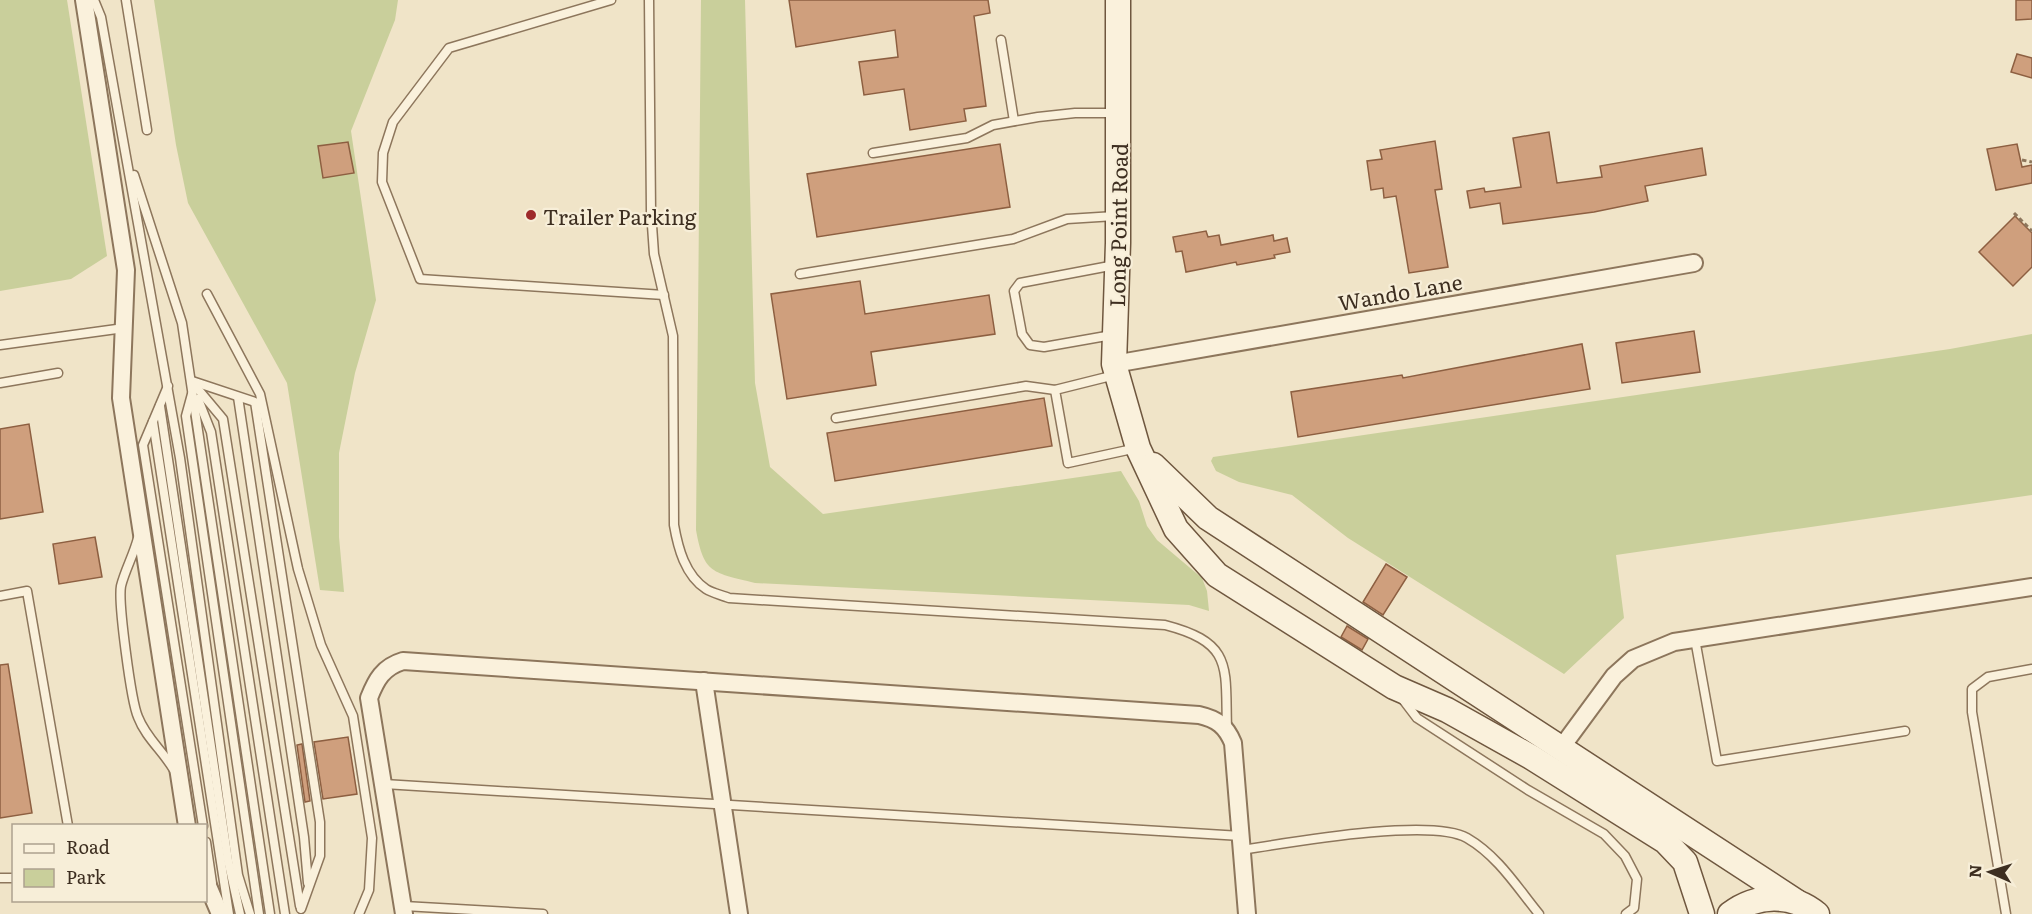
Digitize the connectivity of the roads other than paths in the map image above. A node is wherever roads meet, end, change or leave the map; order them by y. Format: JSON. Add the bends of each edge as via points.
{"nodes":[{"id":1,"x":84,"y":0,"type":"edge"},
{"id":2,"x":94,"y":0,"type":"edge"},
{"id":3,"x":126,"y":0,"type":"edge"},
{"id":4,"x":610,"y":0,"type":"edge"},
{"id":5,"x":649,"y":0,"type":"edge"},
{"id":6,"x":1118,"y":0,"type":"edge"},
{"id":7,"x":1001,"y":40,"type":"dead end"},
{"id":8,"x":1118,"y":113,"type":"junction"},
{"id":9,"x":1014,"y":121,"type":"junction"},
{"id":10,"x":147,"y":130,"type":"dead end"},
{"id":11,"x":124,"y":143,"type":"junction"},
{"id":12,"x":873,"y":153,"type":"dead end"},
{"id":13,"x":1118,"y":216,"type":"junction"},
{"id":14,"x":1694,"y":263,"type":"dead end"},
{"id":15,"x":1118,"y":264,"type":"junction"},
{"id":16,"x":800,"y":274,"type":"dead end"},
{"id":17,"x":207,"y":294,"type":"dead end"},
{"id":18,"x":664,"y":295,"type":"junction"},
{"id":19,"x":124,"y":328,"type":"junction"},
{"id":20,"x":1115,"y":334,"type":"junction"},
{"id":21,"x":0,"y":345,"type":"edge"},
{"id":22,"x":1116,"y":369,"type":"junction"},
{"id":23,"x":58,"y":373,"type":"dead end"},
{"id":24,"x":0,"y":383,"type":"edge"},
{"id":25,"x":168,"y":386,"type":"junction"},
{"id":26,"x":192,"y":386,"type":"junction"},
{"id":27,"x":1055,"y":390,"type":"junction"},
{"id":28,"x":238,"y":397,"type":"junction"},
{"id":29,"x":160,"y":406,"type":"junction"},
{"id":30,"x":836,"y":418,"type":"dead end"},
{"id":31,"x":153,"y":422,"type":"junction"},
{"id":32,"x":1138,"y":448,"type":"junction"},
{"id":33,"x":141,"y":526,"type":"junction"},
{"id":34,"x":2032,"y":587,"type":"edge"},
{"id":35,"x":0,"y":596,"type":"edge"},
{"id":36,"x":1695,"y":639,"type":"junction"},
{"id":37,"x":2032,"y":669,"type":"edge"},
{"id":38,"x":704,"y":681,"type":"junction"},
{"id":39,"x":1394,"y":687,"type":"junction"},
{"id":40,"x":1227,"y":730,"type":"junction"},
{"id":41,"x":1905,"y":730,"type":"dead end"},
{"id":42,"x":1561,"y":748,"type":"junction"},
{"id":43,"x":179,"y":779,"type":"junction"},
{"id":44,"x":384,"y":784,"type":"junction"},
{"id":45,"x":722,"y":805,"type":"junction"},
{"id":46,"x":68,"y":824,"type":"edge"},
{"id":47,"x":187,"y":824,"type":"edge"},
{"id":48,"x":203,"y":824,"type":"edge"},
{"id":49,"x":1241,"y":843,"type":"junction"},
{"id":50,"x":207,"y":846,"type":"edge"},
{"id":51,"x":207,"y":883,"type":"edge"},
{"id":52,"x":308,"y":888,"type":"junction"},
{"id":53,"x":1807,"y":908,"type":"edge"},
{"id":54,"x":404,"y":910,"type":"edge"},
{"id":55,"x":222,"y":911,"type":"edge"},
{"id":56,"x":301,"y":911,"type":"edge"},
{"id":57,"x":240,"y":914,"type":"edge"},
{"id":58,"x":250,"y":914,"type":"edge"},
{"id":59,"x":259,"y":914,"type":"edge"},
{"id":60,"x":270,"y":914,"type":"edge"},
{"id":61,"x":285,"y":914,"type":"edge"},
{"id":62,"x":359,"y":914,"type":"edge"},
{"id":63,"x":543,"y":914,"type":"edge"},
{"id":64,"x":739,"y":914,"type":"edge"},
{"id":65,"x":1247,"y":914,"type":"edge"},
{"id":66,"x":1539,"y":914,"type":"edge"},
{"id":67,"x":1626,"y":914,"type":"edge"},
{"id":68,"x":1702,"y":914,"type":"edge"},
{"id":69,"x":1730,"y":914,"type":"edge"},
{"id":70,"x":2006,"y":914,"type":"edge"}],
"edges":[{"from":1,"to":19,"type":"street","via":[[126,270]]},
{"from":2,"to":11,"type":"lane","via":[[101,17]]},
{"from":3,"to":10,"type":"lane"},
{"from":4,"to":18,"type":"lane","via":[[449,48],[393,122],[383,153],[382,182],[420,279]]},
{"from":5,"to":18,"type":"lane","via":[[651,211],[654,254]]},
{"from":6,"to":8,"type":"main road","name":"Long Point Road"},
{"from":7,"to":9,"type":"lane"},
{"from":8,"to":9,"type":"lane","via":[[1075,113]]},
{"from":8,"to":13,"type":"main road","name":"Long Point Road"},
{"from":9,"to":12,"type":"lane","via":[[993,125],[967,138]]},
{"from":11,"to":25,"type":"lane"},
{"from":11,"to":26,"type":"lane","via":[[182,323]]},
{"from":13,"to":15,"type":"main road","name":"Long Point Road"},
{"from":13,"to":16,"type":"lane","via":[[1067,219],[1013,239]]},
{"from":14,"to":22,"type":"street","name":"Wando Lane"},
{"from":15,"to":20,"type":"main road","name":"Long Point Road"},
{"from":15,"to":20,"type":"lane","via":[[1020,283],[1014,291],[1022,334],[1030,345],[1044,347]]},
{"from":17,"to":62,"type":"lane","via":[[261,394],[298,569],[321,645],[353,716],[372,838],[369,890]]},
{"from":18,"to":40,"type":"lane","via":[[673,336],[674,525],[678,550],[686,567],[705,589],[729,598],[1165,625],[1193,632],[1209,642],[1221,658]]},
{"from":19,"to":21,"type":"lane"},
{"from":19,"to":33,"type":"street","via":[[121,398]]},
{"from":20,"to":22,"type":"main road","name":"Long Point Road"},
{"from":22,"to":27,"type":"lane"},
{"from":22,"to":32,"type":"main road","name":"Long Point Road"},
{"from":23,"to":24,"type":"lane"},
{"from":25,"to":29,"type":"lane"},
{"from":25,"to":58,"type":"lane","via":[[238,875]]},
{"from":26,"to":28,"type":"lane"},
{"from":26,"to":56,"type":"lane","via":[[223,419]]},
{"from":26,"to":59,"type":"lane","via":[[186,416]]},
{"from":26,"to":60,"type":"lane"},
{"from":26,"to":61,"type":"lane","via":[[211,432]]},
{"from":27,"to":30,"type":"lane","via":[[1026,386]]},
{"from":27,"to":32,"type":"lane","via":[[1068,463]]},
{"from":28,"to":52,"type":"lane","via":[[304,837]]},
{"from":28,"to":52,"type":"lane","via":[[255,402],[320,822],[320,856]]},
{"from":29,"to":31,"type":"lane"},
{"from":29,"to":57,"type":"lane","via":[[228,860]]},
{"from":31,"to":48,"type":"lane","via":[[143,446]]},
{"from":31,"to":55,"type":"lane"},
{"from":32,"to":39,"type":"main road","name":"Long Point Road","via":[[1176,529],[1217,575]]},
{"from":32,"to":42,"type":"main road","via":[[1208,518]]},
{"from":33,"to":43,"type":"street"},
{"from":33,"to":43,"type":"lane","via":[[121,585],[125,638],[137,716],[148,738],[164,753]]},
{"from":34,"to":36,"type":"street"},
{"from":35,"to":46,"type":"lane","via":[[27,591]]},
{"from":36,"to":41,"type":"lane","via":[[1717,761]]},
{"from":36,"to":42,"type":"street","via":[[1674,642],[1633,659],[1614,676]]},
{"from":37,"to":70,"type":"lane","via":[[1988,677],[1972,689],[1972,712]]},
{"from":38,"to":40,"type":"street","via":[[1199,715],[1214,718]]},
{"from":38,"to":44,"type":"street","via":[[403,661],[392,664],[376,680],[369,698]]},
{"from":38,"to":45,"type":"street"},
{"from":39,"to":67,"type":"lane","via":[[1417,718],[1604,834],[1625,856],[1637,879],[1634,908]]},
{"from":39,"to":68,"type":"main road","name":"Long Point Road","via":[[1447,710],[1532,757],[1665,841],[1685,862]]},
{"from":40,"to":49,"type":"street","via":[[1233,743]]},
{"from":42,"to":53,"type":"main road"},
{"from":43,"to":47,"type":"street"},
{"from":44,"to":45,"type":"lane"},
{"from":44,"to":54,"type":"street"},
{"from":45,"to":49,"type":"lane"},
{"from":45,"to":64,"type":"street"},
{"from":49,"to":65,"type":"street"},
{"from":49,"to":66,"type":"lane","via":[[1440,830],[1466,837],[1498,862]]},
{"from":50,"to":55,"type":"lane"},
{"from":51,"to":55,"type":"street"},
{"from":52,"to":56,"type":"lane"},
{"from":53,"to":69,"type":"main road","via":[[1772,898]]},
{"from":54,"to":63,"type":"lane"}]}
